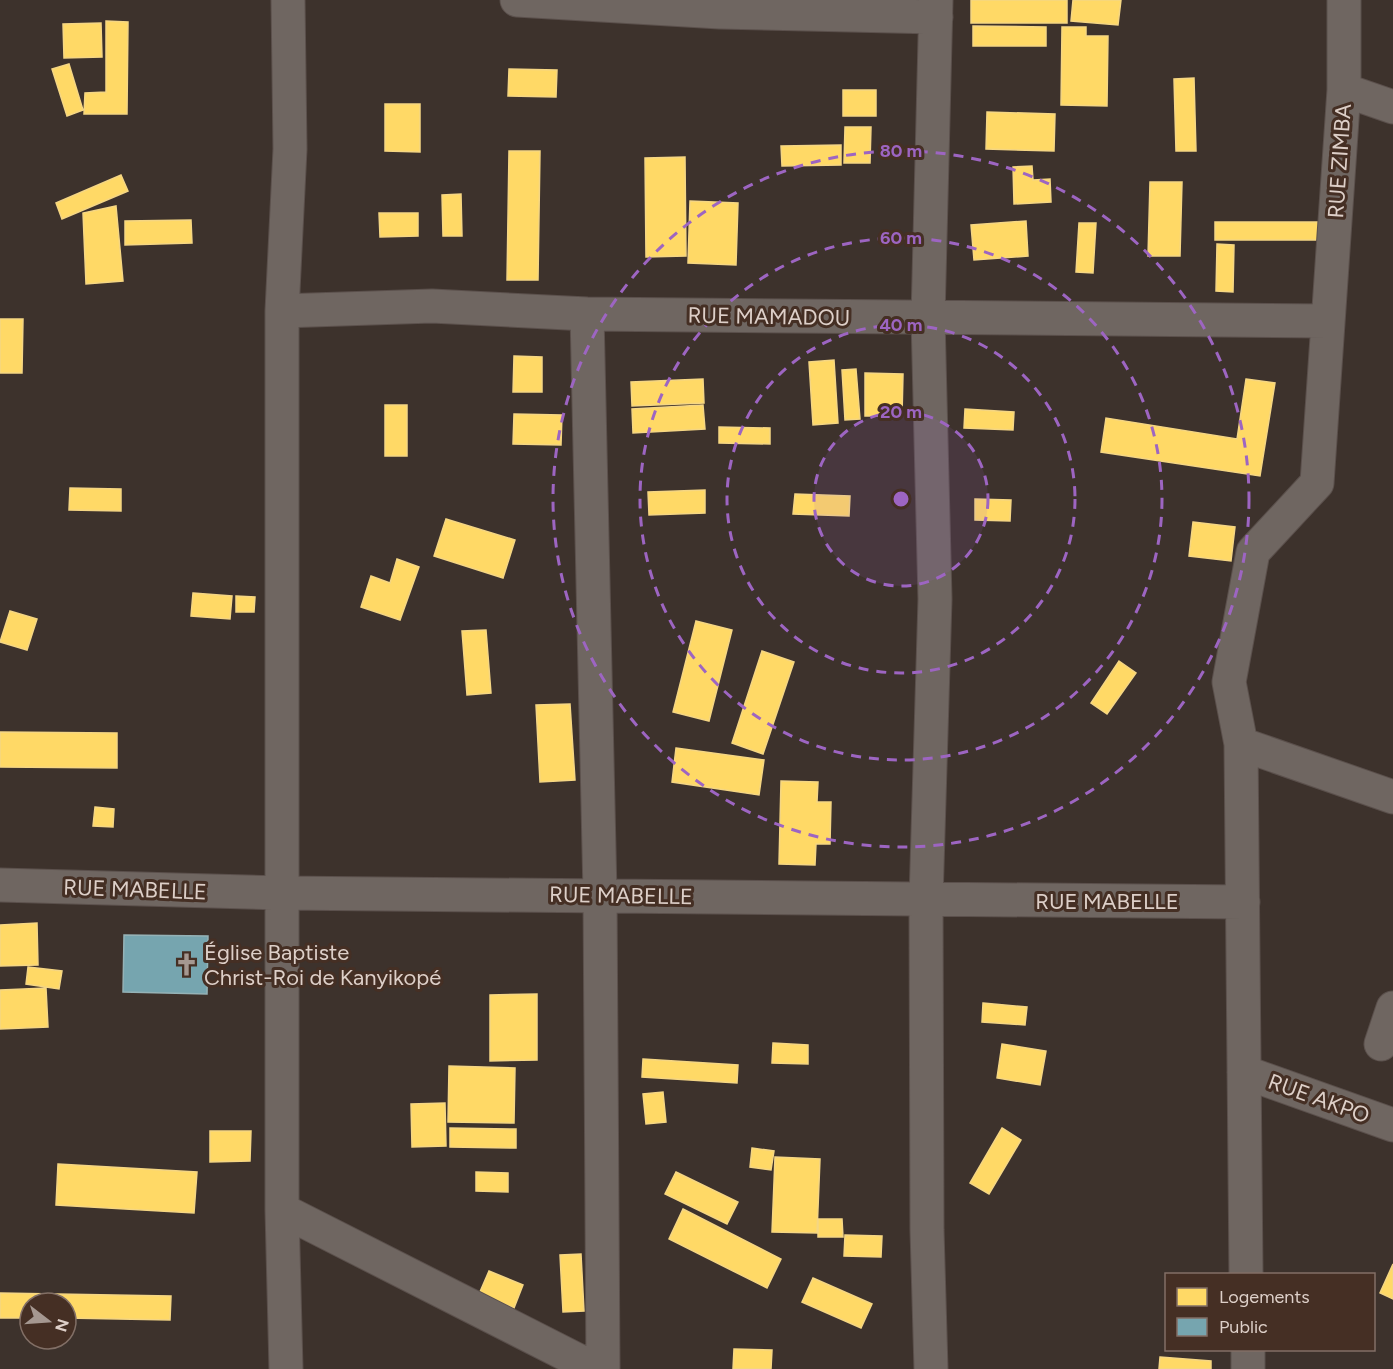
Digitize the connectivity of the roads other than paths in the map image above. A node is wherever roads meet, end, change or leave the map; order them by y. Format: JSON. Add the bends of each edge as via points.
{"nodes":[{"id":1,"x":288,"y":0,"type":"edge"},
{"id":2,"x":517,"y":0,"type":"edge"},
{"id":3,"x":1344,"y":0,"type":"edge"},
{"id":4,"x":710,"y":6,"type":"edge"},
{"id":5,"x":936,"y":9,"type":"edge"},
{"id":6,"x":1344,"y":90,"type":"junction"},
{"id":7,"x":1393,"y":107,"type":"edge"},
{"id":8,"x":282,"y":311,"type":"junction"},
{"id":9,"x":587,"y":314,"type":"junction"},
{"id":10,"x":928,"y":318,"type":"junction"},
{"id":11,"x":1328,"y":321,"type":"junction"},
{"id":12,"x":1241,"y":744,"type":"junction"},
{"id":13,"x":1393,"y":797,"type":"edge"},
{"id":14,"x":0,"y":885,"type":"edge"},
{"id":15,"x":282,"y":893,"type":"junction"},
{"id":16,"x":600,"y":894,"type":"junction"},
{"id":17,"x":926,"y":900,"type":"junction"},
{"id":18,"x":1243,"y":902,"type":"junction"},
{"id":19,"x":1393,"y":1008,"type":"edge"},
{"id":20,"x":1381,"y":1044,"type":"dead end"},
{"id":21,"x":1244,"y":1072,"type":"junction"},
{"id":22,"x":1393,"y":1125,"type":"edge"},
{"id":23,"x":282,"y":1210,"type":"junction"},
{"id":24,"x":1246,"y":1273,"type":"edge"},
{"id":25,"x":1248,"y":1351,"type":"edge"},
{"id":26,"x":286,"y":1369,"type":"edge"},
{"id":27,"x":595,"y":1369,"type":"edge"},
{"id":28,"x":603,"y":1369,"type":"edge"},
{"id":29,"x":931,"y":1369,"type":"edge"},
{"id":30,"x":1248,"y":1369,"type":"edge"}],
"edges":[{"from":1,"to":8,"type":"street","via":[[290,149]]},
{"from":2,"to":4,"type":"street"},
{"from":3,"to":6,"type":"street","name":"RUE ZIMBA"},
{"from":4,"to":5,"type":"street"},
{"from":5,"to":10,"type":"street"},
{"from":6,"to":7,"type":"street"},
{"from":6,"to":11,"type":"street","name":"RUE ZIMBA"},
{"from":8,"to":9,"type":"street","name":"RUE MAMADOU","via":[[432,306]]},
{"from":8,"to":15,"type":"street"},
{"from":9,"to":10,"type":"street","name":"RUE MAMADOU"},
{"from":9,"to":16,"type":"street"},
{"from":10,"to":11,"type":"street","name":"RUE MAMADOU"},
{"from":10,"to":17,"type":"street","via":[[935,598]]},
{"from":11,"to":12,"type":"street","name":"RUE ZIMBA","via":[[1317,483],[1253,552],[1229,682]]},
{"from":12,"to":13,"type":"street"},
{"from":12,"to":18,"type":"street","name":"RUE ZIMBA"},
{"from":14,"to":15,"type":"street","name":"RUE MABELLE"},
{"from":15,"to":16,"type":"street","name":"RUE MABELLE"},
{"from":15,"to":23,"type":"street"},
{"from":16,"to":17,"type":"street","name":"RUE MABELLE"},
{"from":16,"to":28,"type":"street"},
{"from":17,"to":18,"type":"street","name":"RUE MABELLE"},
{"from":17,"to":29,"type":"street"},
{"from":18,"to":21,"type":"street","name":"RUE ZIMBA"},
{"from":19,"to":20,"type":"street"},
{"from":21,"to":22,"type":"street","name":"RUE AKPO"},
{"from":21,"to":24,"type":"street","name":"RUE ZIMBA"},
{"from":23,"to":26,"type":"street"},
{"from":23,"to":27,"type":"street"},
{"from":25,"to":30,"type":"street"}]}
